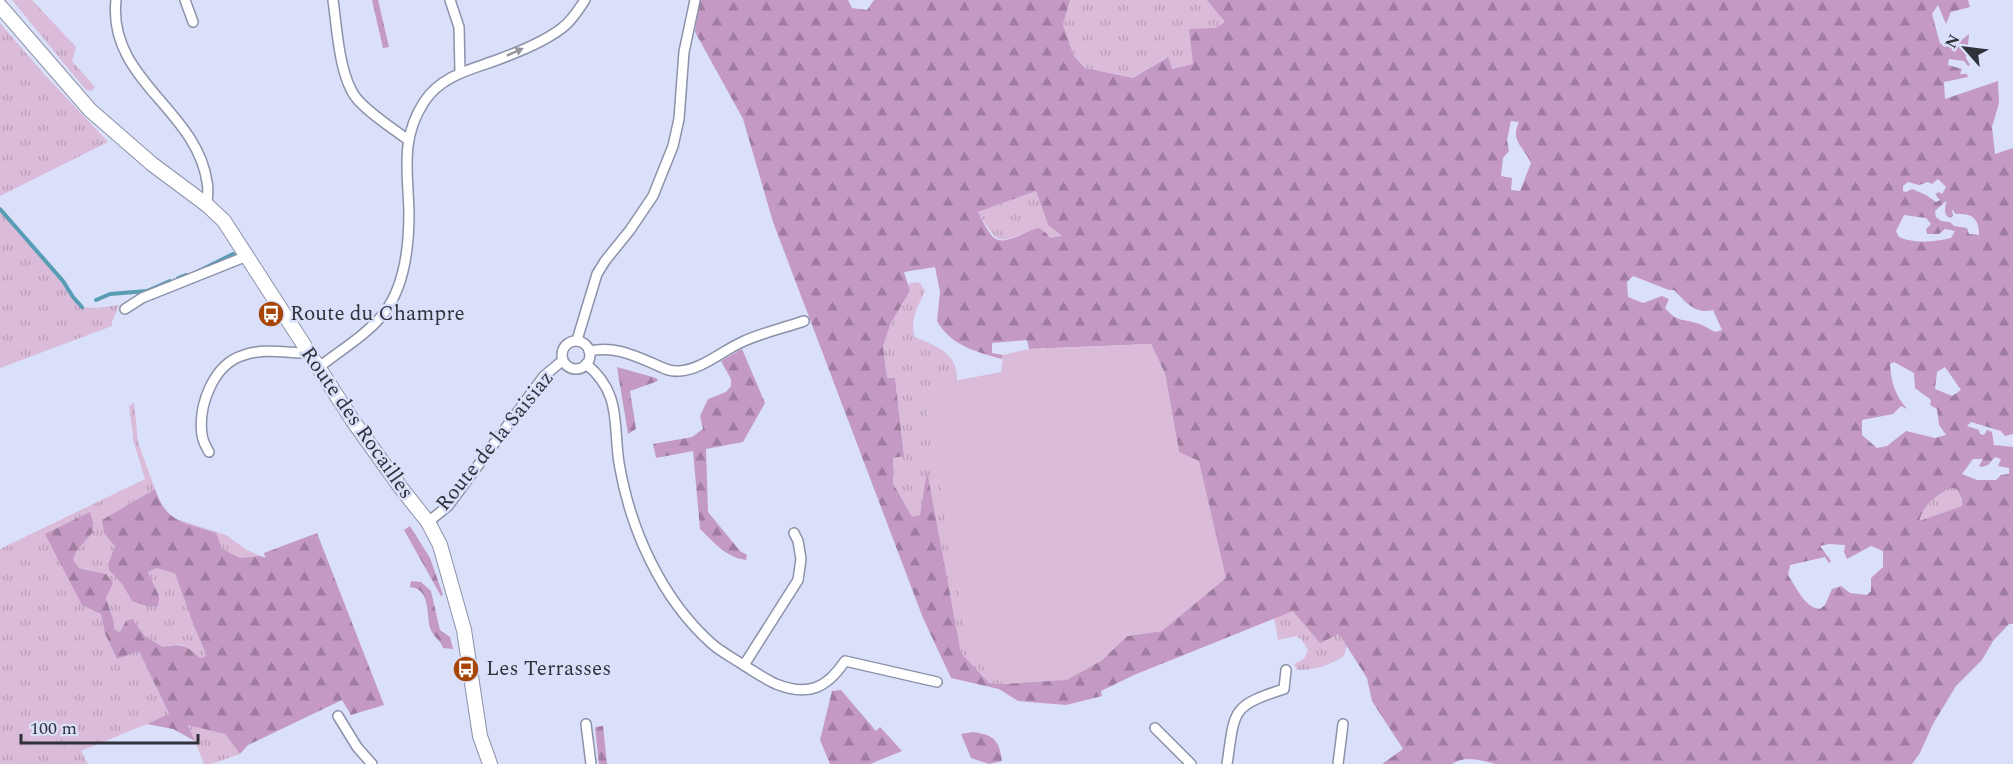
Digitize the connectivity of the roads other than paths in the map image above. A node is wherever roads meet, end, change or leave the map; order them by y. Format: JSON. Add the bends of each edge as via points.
{"nodes":[{"id":1,"x":116,"y":0,"type":"edge"},
{"id":2,"x":185,"y":0,"type":"edge"},
{"id":3,"x":333,"y":0,"type":"edge"},
{"id":4,"x":450,"y":0,"type":"edge"},
{"id":5,"x":585,"y":0,"type":"edge"},
{"id":6,"x":695,"y":0,"type":"edge"},
{"id":7,"x":0,"y":6,"type":"edge"},
{"id":8,"x":193,"y":22,"type":"dead end"},
{"id":9,"x":460,"y":72,"type":"junction"},
{"id":10,"x":408,"y":140,"type":"junction"},
{"id":11,"x":207,"y":205,"type":"junction"},
{"id":12,"x":247,"y":256,"type":"junction"},
{"id":13,"x":125,"y":309,"type":"dead end"},
{"id":14,"x":804,"y":321,"type":"dead end"},
{"id":15,"x":577,"y":340,"type":"junction"},
{"id":16,"x":590,"y":351,"type":"junction"},
{"id":17,"x":308,"y":353,"type":"junction"},
{"id":18,"x":562,"y":361,"type":"junction"},
{"id":19,"x":586,"y":364,"type":"junction"},
{"id":20,"x":318,"y":368,"type":"junction"},
{"id":21,"x":209,"y":452,"type":"dead end"},
{"id":22,"x":428,"y":522,"type":"junction"},
{"id":23,"x":794,"y":533,"type":"dead end"},
{"id":24,"x":744,"y":665,"type":"junction"},
{"id":25,"x":1286,"y":670,"type":"dead end"},
{"id":26,"x":937,"y":681,"type":"dead end"},
{"id":27,"x":338,"y":716,"type":"dead end"},
{"id":28,"x":586,"y":724,"type":"dead end"},
{"id":29,"x":1343,"y":724,"type":"dead end"},
{"id":30,"x":1155,"y":728,"type":"dead end"},
{"id":31,"x":372,"y":764,"type":"edge"},
{"id":32,"x":490,"y":764,"type":"edge"},
{"id":33,"x":591,"y":764,"type":"edge"},
{"id":34,"x":1191,"y":764,"type":"edge"},
{"id":35,"x":1227,"y":764,"type":"edge"},
{"id":36,"x":1338,"y":764,"type":"edge"}],
"edges":[{"from":1,"to":11,"type":"street","via":[[117,31],[123,49],[196,149],[207,181]]},
{"from":2,"to":8,"type":"street"},
{"from":3,"to":10,"type":"street","via":[[353,92]]},
{"from":4,"to":9,"type":"street","via":[[459,27]]},
{"from":9,"to":5,"type":"street","one_way":true,"via":[[552,35],[570,21]]},
{"from":6,"to":15,"type":"street","via":[[684,52],[680,115],[673,146],[653,196],[601,267]]},
{"from":7,"to":11,"type":"street","name":"Route des Rocailles","via":[[90,110]]},
{"from":9,"to":10,"type":"street","via":[[425,100]]},
{"from":10,"to":20,"type":"street","via":[[407,245],[396,291],[373,325]]},
{"from":11,"to":12,"type":"street","name":"Route des Rocailles","via":[[224,221]]},
{"from":12,"to":13,"type":"street","via":[[142,298]]},
{"from":12,"to":17,"type":"street","name":"Route des Rocailles"},
{"from":14,"to":16,"type":"street","via":[[745,340],[683,371],[669,371],[612,349]]},
{"from":15,"to":16,"type":"street"},
{"from":15,"to":18,"type":"street","via":[[564,346]]},
{"from":16,"to":19,"type":"street"},
{"from":17,"to":20,"type":"street","name":"Route des Rocailles"},
{"from":17,"to":21,"type":"street","via":[[251,353],[225,365],[214,379],[204,409],[202,436]]},
{"from":18,"to":19,"type":"street","via":[[573,369]]},
{"from":18,"to":22,"type":"street","name":"Route de la Saisiaz","via":[[544,376],[448,506]]},
{"from":19,"to":24,"type":"street","via":[[602,379],[611,396],[619,464],[651,563],[697,629]]},
{"from":20,"to":22,"type":"street","name":"Route des Rocailles"},
{"from":22,"to":32,"type":"street","name":"Route des Rocailles","via":[[440,545],[459,610],[480,736]]},
{"from":23,"to":24,"type":"street","via":[[801,564],[798,580]]},
{"from":24,"to":26,"type":"street","via":[[769,681],[801,690],[826,682],[845,661]]},
{"from":25,"to":35,"type":"street","via":[[1284,689],[1249,702],[1238,713]]},
{"from":27,"to":31,"type":"street"},
{"from":28,"to":33,"type":"street"},
{"from":29,"to":36,"type":"street"},
{"from":30,"to":34,"type":"street"}]}
